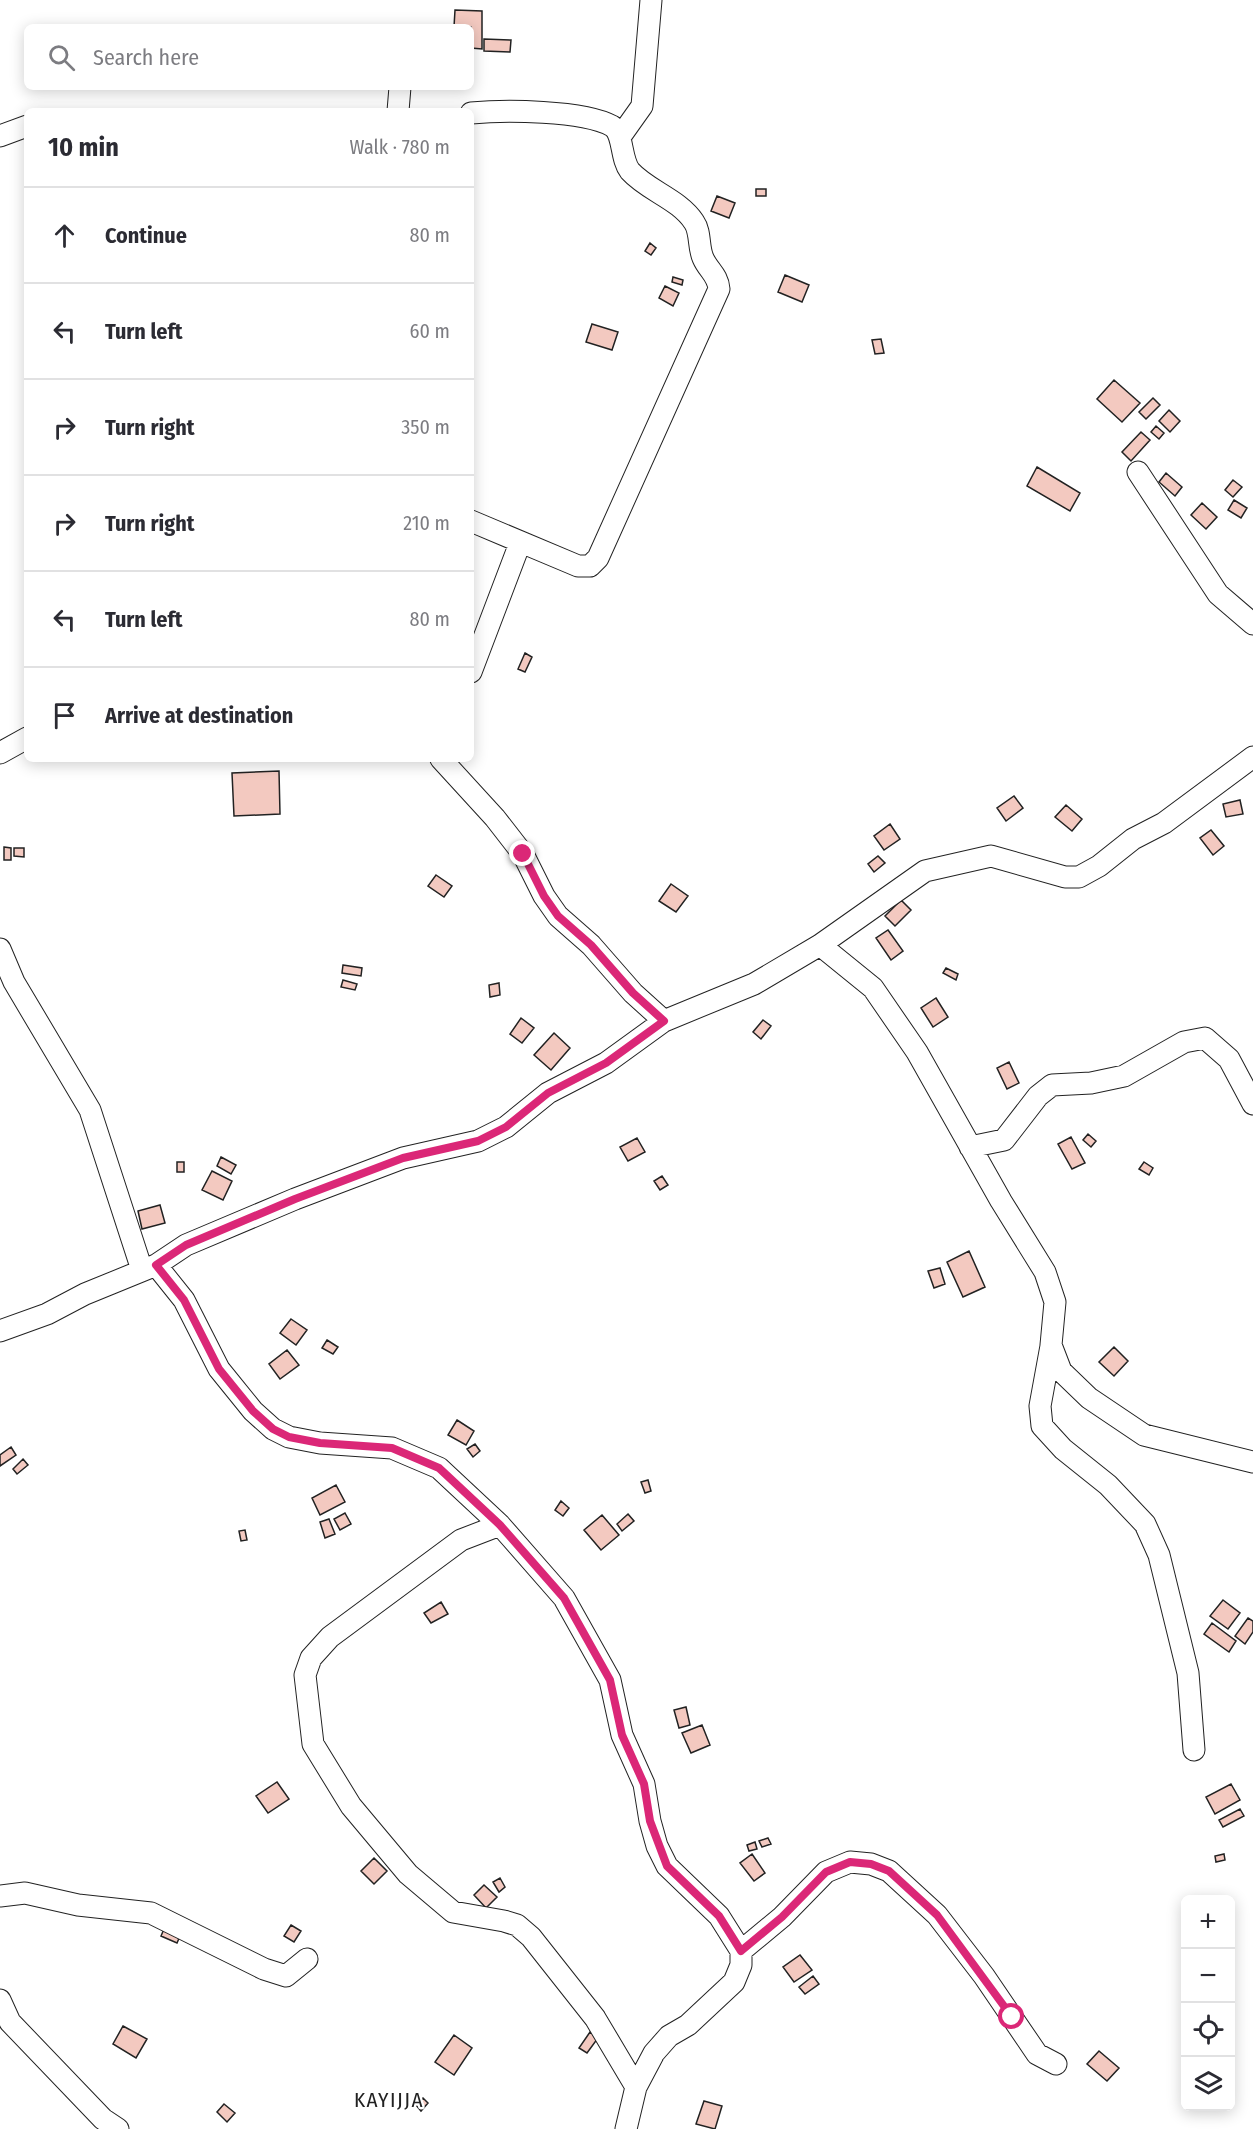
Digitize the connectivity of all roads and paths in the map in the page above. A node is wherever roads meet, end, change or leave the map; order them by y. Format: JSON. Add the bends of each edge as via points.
{"nodes":[{"id":1,"x":651,"y":0,"type":"edge"},
{"id":2,"x":400,"y":90,"type":"edge"},
{"id":3,"x":398,"y":108,"type":"edge"},
{"id":4,"x":474,"y":113,"type":"edge"},
{"id":5,"x":24,"y":127,"type":"edge"},
{"id":6,"x":0,"y":136,"type":"edge"},
{"id":7,"x":620,"y":137,"type":"junction"},
{"id":8,"x":1138,"y":471,"type":"dead end"},
{"id":9,"x":474,"y":522,"type":"edge"},
{"id":10,"x":520,"y":543,"type":"junction"},
{"id":11,"x":1253,"y":624,"type":"edge"},
{"id":12,"x":474,"y":664,"type":"edge"},
{"id":13,"x":24,"y":740,"type":"edge"},
{"id":14,"x":0,"y":753,"type":"edge"},
{"id":15,"x":1253,"y":758,"type":"edge"},
{"id":16,"x":444,"y":762,"type":"edge"},
{"id":17,"x":820,"y":945,"type":"junction"},
{"id":18,"x":0,"y":949,"type":"edge"},
{"id":19,"x":664,"y":1021,"type":"junction"},
{"id":20,"x":1253,"y":1104,"type":"edge"},
{"id":21,"x":970,"y":1147,"type":"junction"},
{"id":22,"x":149,"y":1268,"type":"junction"},
{"id":23,"x":0,"y":1331,"type":"edge"},
{"id":24,"x":1051,"y":1345,"type":"junction"},
{"id":25,"x":1253,"y":1462,"type":"edge"},
{"id":26,"x":500,"y":1525,"type":"junction"},
{"id":27,"x":1194,"y":1750,"type":"dead end"},
{"id":28,"x":0,"y":1896,"type":"edge"},
{"id":29,"x":741,"y":1951,"type":"junction"},
{"id":30,"x":307,"y":1959,"type":"dead end"},
{"id":31,"x":0,"y":2000,"type":"edge"},
{"id":32,"x":1056,"y":2064,"type":"dead end"},
{"id":33,"x":636,"y":2086,"type":"junction"},
{"id":34,"x":118,"y":2129,"type":"edge"},
{"id":35,"x":626,"y":2129,"type":"edge"}],
"edges":[{"from":1,"to":7,"type":"street","via":[[642,106]]},
{"from":2,"to":3,"type":"street"},
{"from":4,"to":7,"type":"street","via":[[561,114],[611,125]]},
{"from":5,"to":6,"type":"street"},
{"from":7,"to":10,"type":"street","via":[[624,161],[631,171],[677,204],[695,223],[702,258],[719,281],[719,289],[598,558],[590,566],[578,566]]},
{"from":8,"to":11,"type":"street","via":[[1218,594]]},
{"from":9,"to":10,"type":"street"},
{"from":10,"to":12,"type":"street"},
{"from":13,"to":14,"type":"street"},
{"from":15,"to":17,"type":"street","via":[[1164,823],[1133,839],[1079,877],[1065,877],[991,856],[966,860],[926,871]]},
{"from":16,"to":19,"type":"street","via":[[523,854],[558,916]]},
{"from":17,"to":19,"type":"street","via":[[754,984]]},
{"from":17,"to":21,"type":"street","via":[[873,988],[917,1052]]},
{"from":18,"to":22,"type":"street","via":[[14,982],[90,1110]]},
{"from":19,"to":22,"type":"street","via":[[606,1063],[548,1093],[506,1127],[478,1141],[403,1158],[295,1199],[186,1245]]},
{"from":20,"to":21,"type":"street","via":[[1229,1059],[1205,1038],[1184,1042],[1124,1076],[1052,1085],[1038,1096],[1004,1140]]},
{"from":21,"to":24,"type":"street","via":[[1045,1272],[1055,1302]]},
{"from":22,"to":23,"type":"street"},
{"from":22,"to":26,"type":"street","via":[[184,1300],[219,1369],[273,1429],[289,1437],[320,1443],[392,1448],[413,1455],[439,1468]]},
{"from":24,"to":25,"type":"street","via":[[1061,1371],[1082,1391],[1144,1435]]},
{"from":24,"to":27,"type":"street","via":[[1040,1406],[1042,1426],[1145,1524],[1159,1555],[1188,1674]]},
{"from":26,"to":29,"type":"street","via":[[564,1598],[610,1680],[622,1735],[644,1784],[650,1821],[667,1866],[719,1916]]},
{"from":26,"to":33,"type":"street","via":[[461,1540],[330,1637],[311,1658],[304,1676],[313,1744],[351,1806],[408,1874],[453,1912],[517,1925],[531,1937],[595,2018]]},
{"from":28,"to":30,"type":"street","via":[[25,1893],[78,1905],[151,1913],[286,1976]]},
{"from":29,"to":32,"type":"street","via":[[782,1917],[826,1872],[850,1862],[871,1864],[889,1871],[937,1915],[1037,2054]]},
{"from":29,"to":33,"type":"street","via":[[741,1965],[734,1982],[687,2025],[669,2036],[654,2053]]},
{"from":31,"to":34,"type":"street","via":[[10,2022],[103,2119]]},
{"from":33,"to":35,"type":"street"}]}
